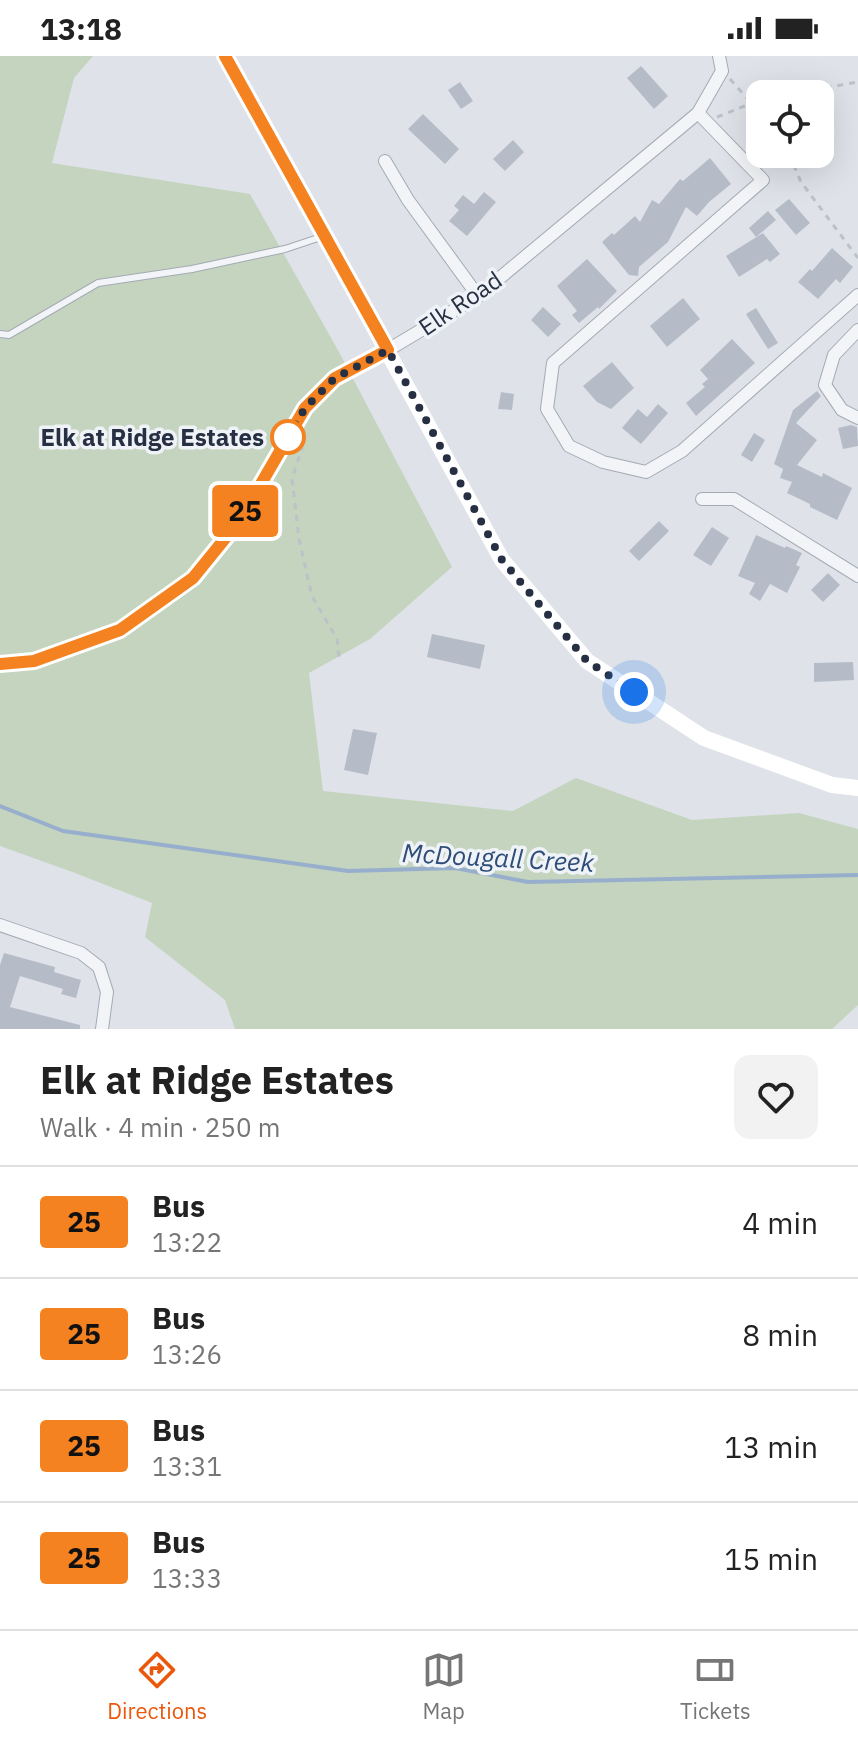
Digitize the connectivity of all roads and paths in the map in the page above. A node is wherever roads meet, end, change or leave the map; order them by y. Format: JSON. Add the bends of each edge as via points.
{"nodes":[{"id":1,"x":225,"y":56,"type":"edge"},
{"id":2,"x":719,"y":56,"type":"edge"},
{"id":3,"x":722,"y":71,"type":"junction"},
{"id":4,"x":858,"y":82,"type":"edge"},
{"id":5,"x":834,"y":86,"type":"edge"},
{"id":6,"x":746,"y":97,"type":"edge"},
{"id":7,"x":746,"y":104,"type":"edge"},
{"id":8,"x":702,"y":117,"type":"junction"},
{"id":9,"x":385,"y":161,"type":"dead end"},
{"id":10,"x":795,"y":168,"type":"edge"},
{"id":11,"x":324,"y":236,"type":"junction"},
{"id":12,"x":858,"y":258,"type":"edge"},
{"id":13,"x":858,"y":295,"type":"edge"},
{"id":14,"x":478,"y":296,"type":"junction"},
{"id":15,"x":858,"y":330,"type":"edge"},
{"id":16,"x":0,"y":334,"type":"edge"},
{"id":17,"x":388,"y":350,"type":"junction"},
{"id":18,"x":858,"y":418,"type":"edge"},
{"id":19,"x":294,"y":427,"type":"junction"},
{"id":20,"x":702,"y":499,"type":"dead end"},
{"id":21,"x":858,"y":576,"type":"edge"},
{"id":22,"x":339,"y":657,"type":"dead end"},
{"id":23,"x":0,"y":664,"type":"edge"},
{"id":24,"x":858,"y":788,"type":"edge"},
{"id":25,"x":0,"y":925,"type":"edge"},
{"id":26,"x":102,"y":1029,"type":"edge"}],
"edges":[{"from":1,"to":11,"type":"street"},
{"from":2,"to":3,"type":"street"},
{"from":3,"to":6,"type":"path"},
{"from":3,"to":8,"type":"street","name":"Elk Road"},
{"from":4,"to":5,"type":"path"},
{"from":7,"to":8,"type":"path"},
{"from":8,"to":13,"type":"street","via":[[763,180],[553,363],[547,409],[569,446],[603,462],[646,472],[682,451]]},
{"from":8,"to":14,"type":"street","name":"Elk Road"},
{"from":9,"to":14,"type":"street"},
{"from":10,"to":12,"type":"path"},
{"from":11,"to":16,"type":"lane","via":[[192,269],[98,283],[9,335]]},
{"from":11,"to":17,"type":"street"},
{"from":14,"to":17,"type":"street","name":"Elk Road"},
{"from":15,"to":18,"type":"street","via":[[834,355],[825,385],[842,410]]},
{"from":17,"to":19,"type":"street","name":"Elk Road","via":[[335,378]]},
{"from":17,"to":24,"type":"street","via":[[502,560],[587,661],[704,738],[832,785]]},
{"from":19,"to":22,"type":"path","via":[[302,448],[292,479],[299,539],[312,596],[337,639]]},
{"from":19,"to":23,"type":"street","name":"Elk Road","via":[[240,520],[193,578],[120,630],[34,661]]},
{"from":20,"to":21,"type":"street","via":[[734,499]]},
{"from":25,"to":26,"type":"street","via":[[81,953],[99,967],[107,992]]}]}
